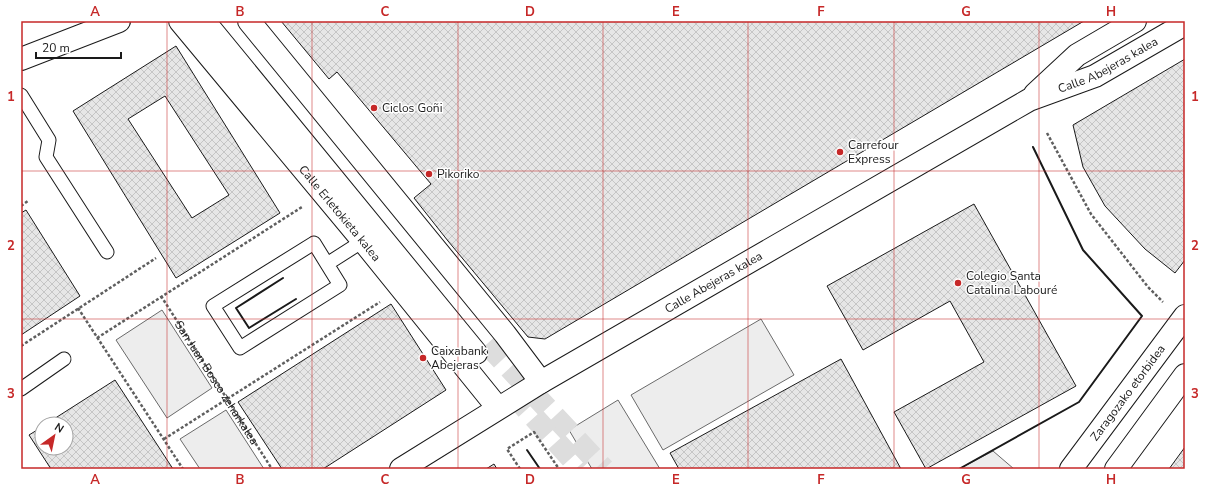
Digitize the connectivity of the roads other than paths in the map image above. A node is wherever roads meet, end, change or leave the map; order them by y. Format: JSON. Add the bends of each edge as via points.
{"nodes":[{"id":1,"x":119,"y":21,"type":"edge"},
{"id":2,"x":180,"y":21,"type":"edge"},
{"id":3,"x":204,"y":21,"type":"edge"},
{"id":4,"x":222,"y":21,"type":"edge"},
{"id":5,"x":249,"y":21,"type":"edge"},
{"id":6,"x":1135,"y":21,"type":"edge"},
{"id":7,"x":1185,"y":24,"type":"edge"},
{"id":8,"x":21,"y":59,"type":"edge"},
{"id":9,"x":21,"y":96,"type":"edge"},
{"id":10,"x":1029,"y":100,"type":"junction"},
{"id":11,"x":363,"y":241,"type":"junction"},
{"id":12,"x":107,"y":252,"type":"dead end"},
{"id":13,"x":327,"y":264,"type":"junction"},
{"id":14,"x":1176,"y":311,"type":"edge"},
{"id":15,"x":64,"y":359,"type":"dead end"},
{"id":16,"x":1185,"y":374,"type":"edge"},
{"id":17,"x":542,"y":382,"type":"junction"},
{"id":18,"x":21,"y":389,"type":"edge"},
{"id":19,"x":498,"y":408,"type":"junction"},
{"id":20,"x":401,"y":469,"type":"edge"},
{"id":21,"x":1071,"y":469,"type":"edge"},
{"id":22,"x":1116,"y":469,"type":"edge"}],
"edges":[{"from":1,"to":8,"type":"street"},
{"from":2,"to":11,"type":"street","name":"Calle Erletokieta kalea"},
{"from":3,"to":4,"type":"street","name":"Calle Erletokieta kalea","via":[[482,348]]},
{"from":5,"to":17,"type":"street"},
{"from":6,"to":10,"type":"street","name":"Calle Abejeras kalea","via":[[1077,55]]},
{"from":7,"to":10,"type":"street","name":"Calle Abejeras kalea","via":[[1095,76]]},
{"from":9,"to":12,"type":"lane","via":[[49,140],[46,157]]},
{"from":10,"to":17,"type":"street","name":"Calle Abejeras kalea"},
{"from":11,"to":13,"type":"lane"},
{"from":11,"to":19,"type":"street","name":"Calle Erletokieta kalea"},
{"from":13,"to":13,"type":"lane","via":[[340,285],[240,348],[213,306],[314,243]]},
{"from":14,"to":21,"type":"street","name":"Zaragozako etorbidea"},
{"from":15,"to":18,"type":"lane"},
{"from":16,"to":22,"type":"street"},
{"from":17,"to":19,"type":"street","name":"Calle Abejeras kalea"},
{"from":19,"to":20,"type":"street","name":"Calle Abejeras kalea"}]}
